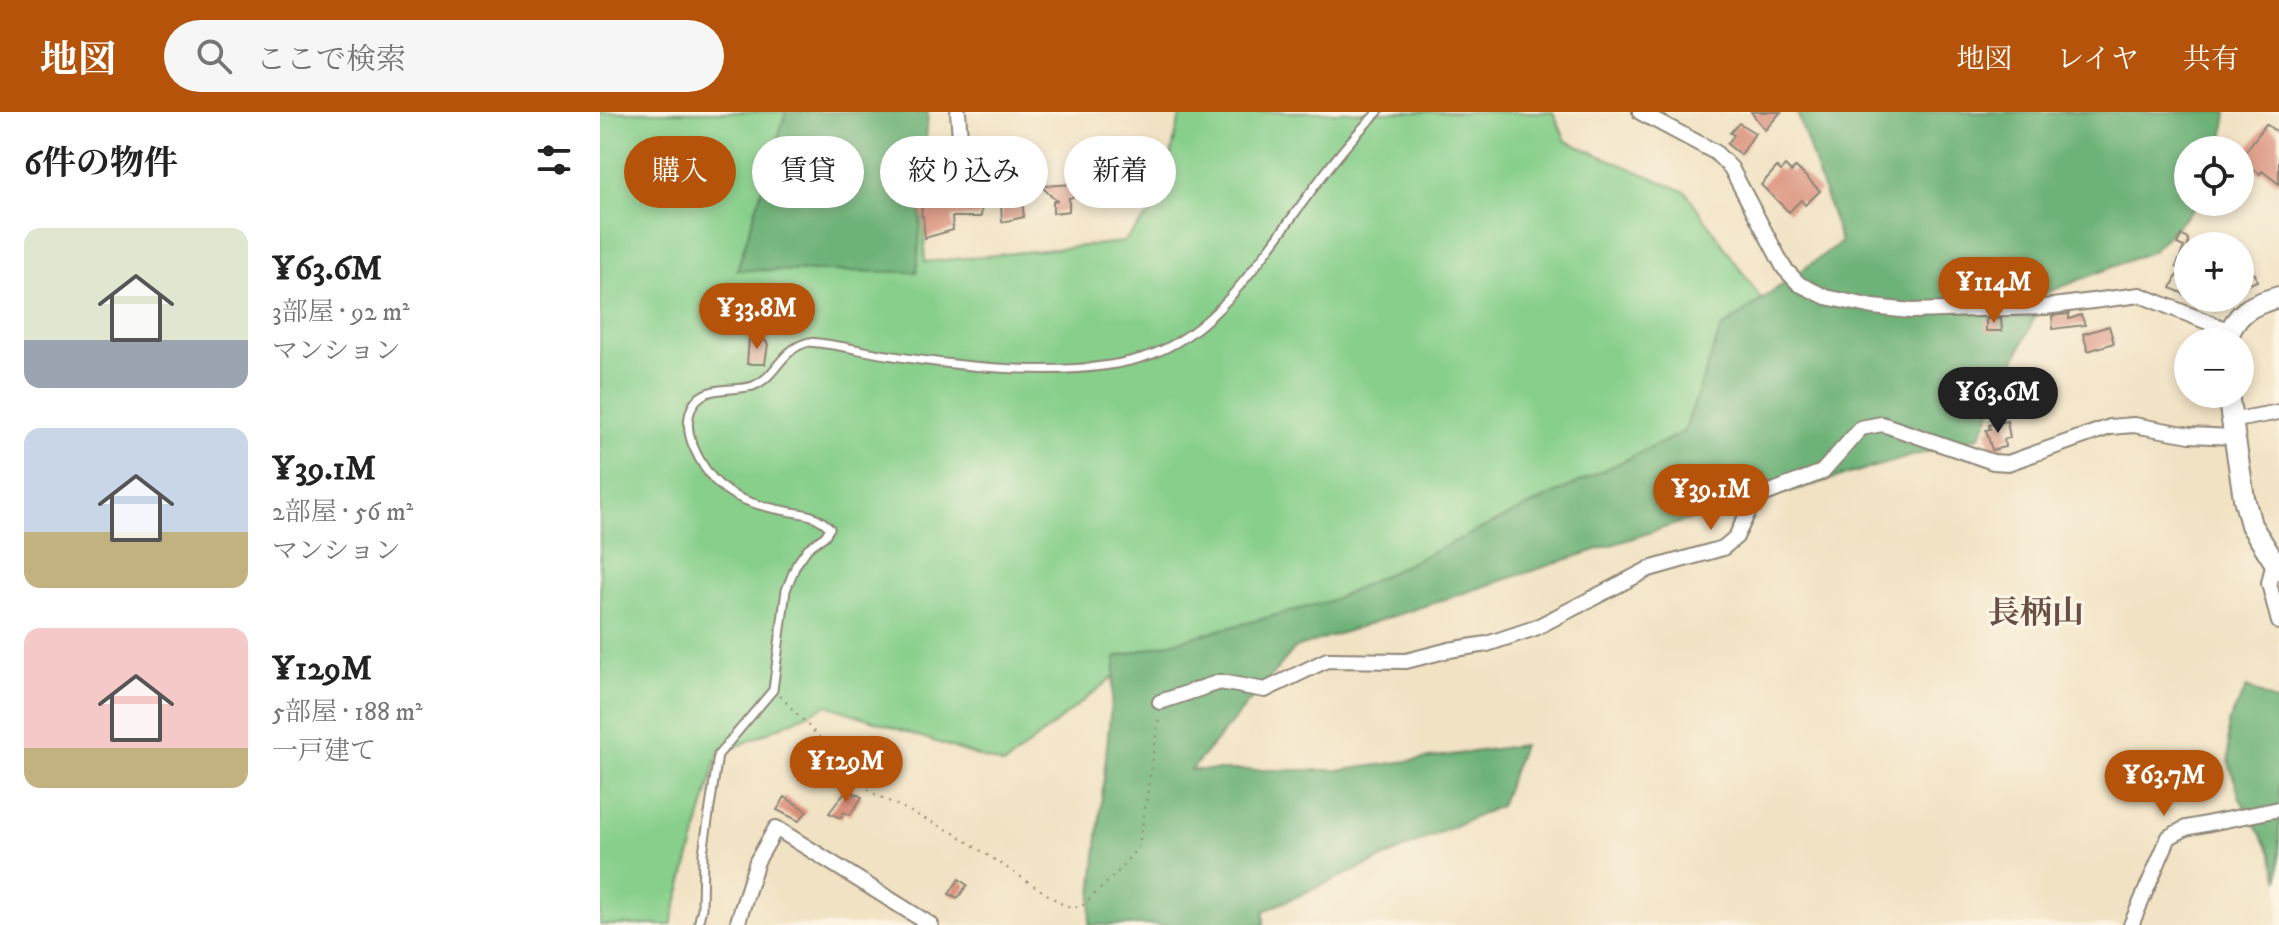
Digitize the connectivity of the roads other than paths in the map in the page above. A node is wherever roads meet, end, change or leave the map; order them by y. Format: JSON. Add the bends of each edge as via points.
{"nodes":[{"id":1,"x":958,"y":112,"type":"edge"},
{"id":2,"x":1378,"y":112,"type":"edge"},
{"id":3,"x":1640,"y":112,"type":"edge"},
{"id":4,"x":960,"y":136,"type":"edge"},
{"id":5,"x":2279,"y":297,"type":"edge"},
{"id":6,"x":2209,"y":328,"type":"edge"},
{"id":7,"x":2233,"y":328,"type":"edge"},
{"id":8,"x":2230,"y":408,"type":"edge"},
{"id":9,"x":2279,"y":412,"type":"edge"},
{"id":10,"x":2232,"y":429,"type":"junction"},
{"id":11,"x":2276,"y":565,"type":"edge"},
{"id":12,"x":2279,"y":622,"type":"edge"},
{"id":13,"x":1160,"y":702,"type":"road end"},
{"id":14,"x":2279,"y":809,"type":"edge"},
{"id":15,"x":698,"y":925,"type":"edge"},
{"id":16,"x":737,"y":925,"type":"edge"},
{"id":17,"x":931,"y":925,"type":"edge"},
{"id":18,"x":2131,"y":925,"type":"edge"}],
"edges":[{"from":1,"to":4,"type":"street"},
{"from":2,"to":15,"type":"lane","via":[[1331,162],[1220,309],[1154,353],[1091,365],[1004,368],[809,342],[796,345],[762,381],[708,392],[698,400],[688,417],[688,431],[720,486],[737,499],[810,515],[830,528],[808,548],[786,590],[773,690],[718,755]]},
{"from":3,"to":6,"type":"street","via":[[1715,152],[1731,168],[1784,268],[1799,284],[1826,297],[1911,311],[2045,307],[2140,295]]},
{"from":5,"to":7,"type":"street","via":[[2241,313]]},
{"from":8,"to":10,"type":"street"},
{"from":9,"to":10,"type":"street"},
{"from":10,"to":11,"type":"street","via":[[2251,525]]},
{"from":10,"to":13,"type":"street","via":[[2190,435],[2134,425],[2110,427],[2008,463],[1882,424],[1861,428],[1822,472],[1755,498],[1736,537],[1723,548],[1649,569],[1535,628],[1406,661],[1327,660],[1265,690],[1220,682]]},
{"from":11,"to":12,"type":"street","via":[[2269,583]]},
{"from":14,"to":18,"type":"street","via":[[2186,828],[2169,837]]},
{"from":16,"to":17,"type":"street","via":[[757,861],[776,828]]}]}
